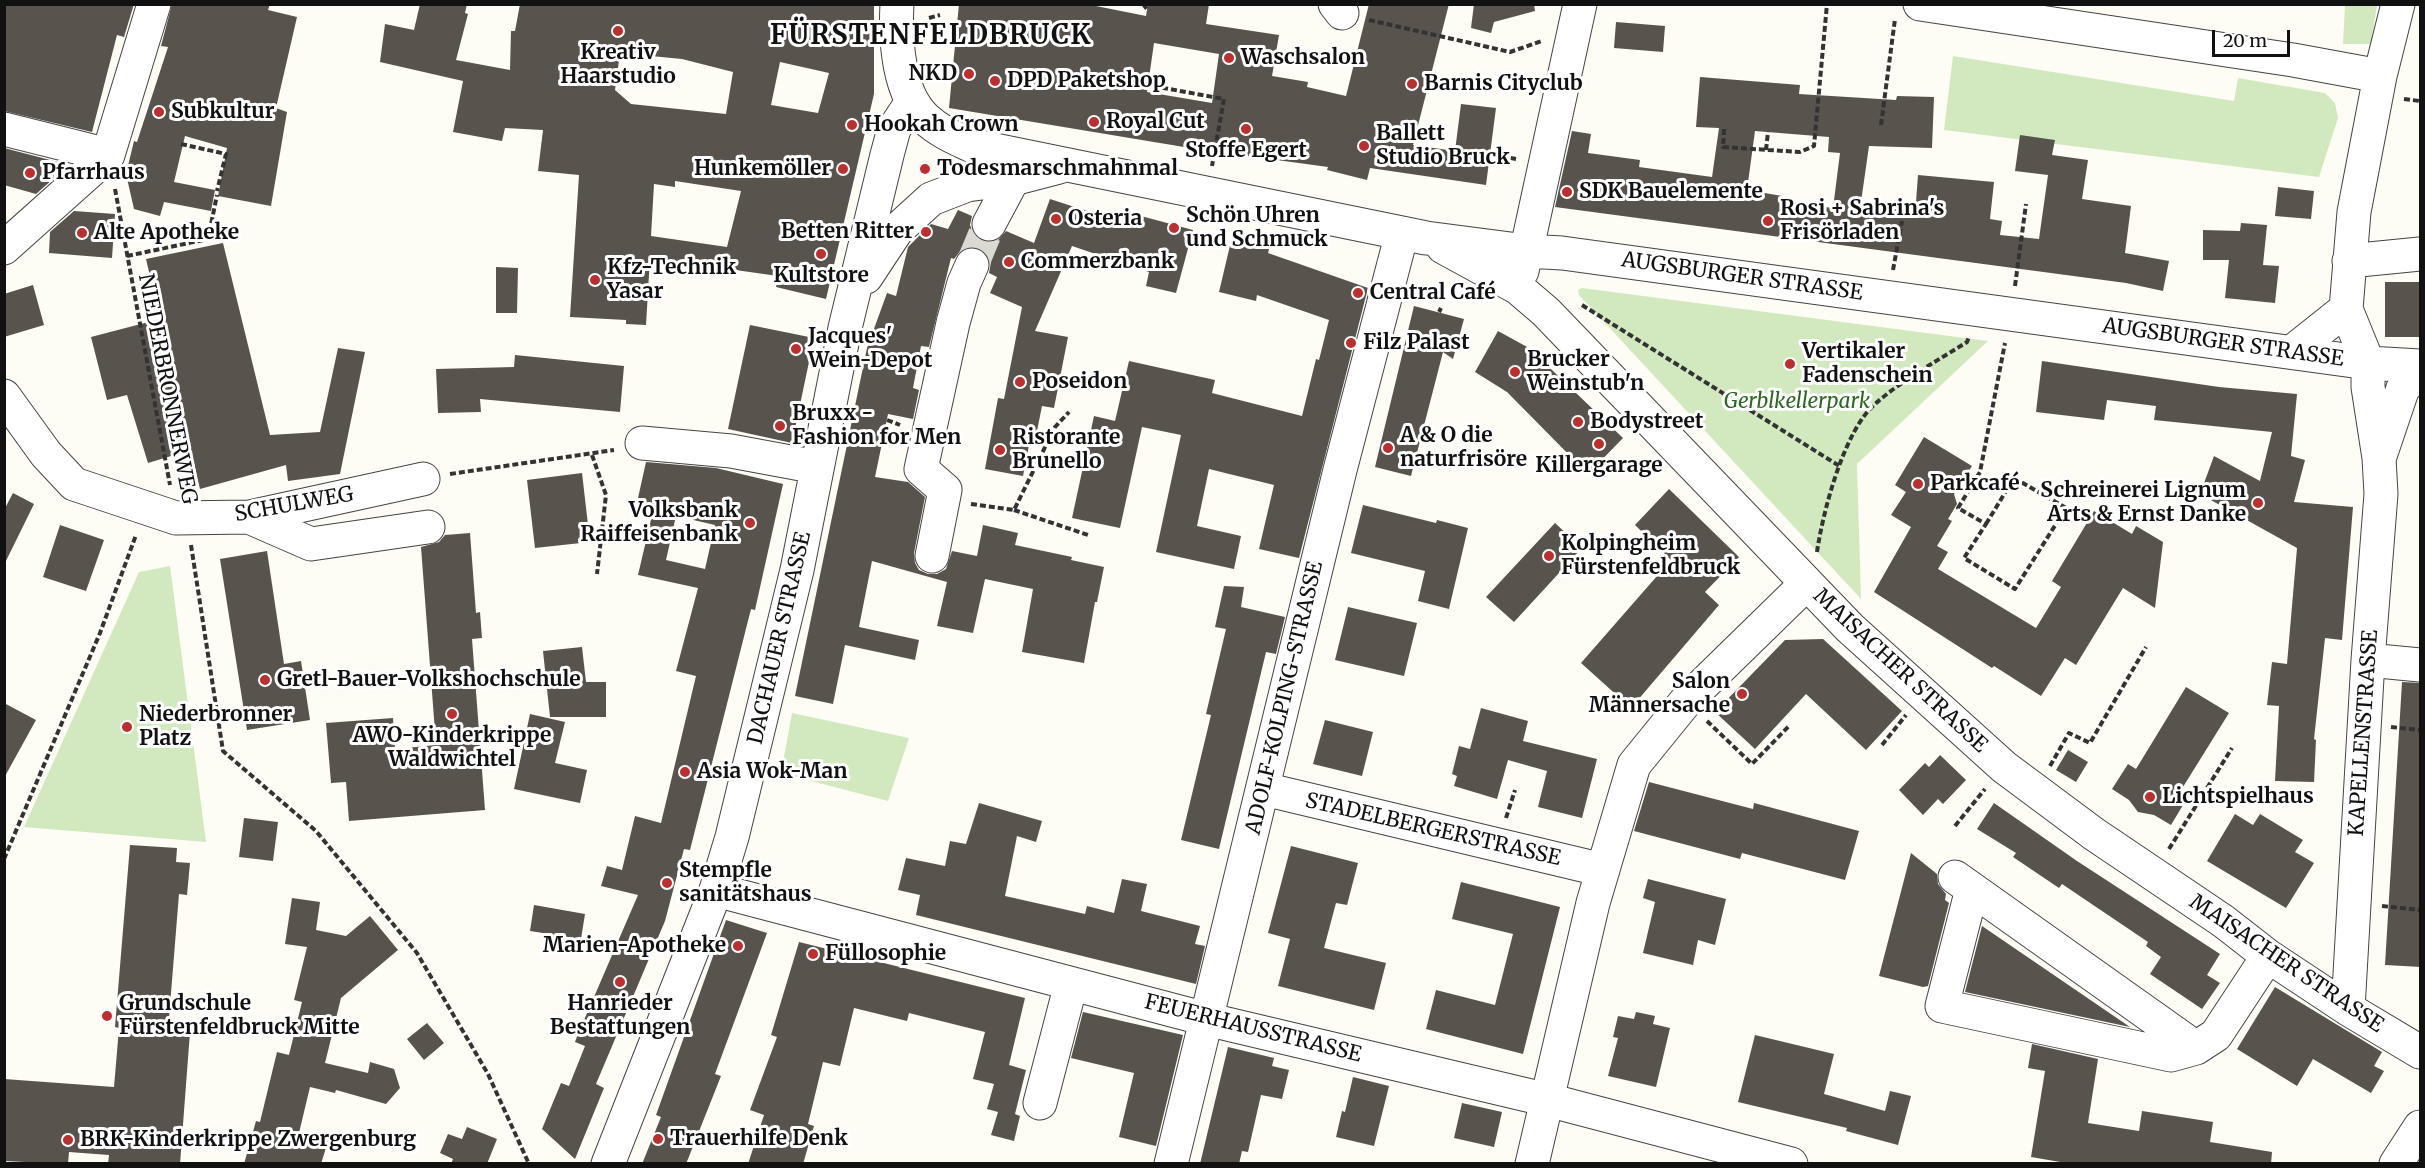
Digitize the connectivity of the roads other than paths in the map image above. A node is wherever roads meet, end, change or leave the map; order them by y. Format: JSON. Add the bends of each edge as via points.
{"nodes":[{"id":1,"x":154,"y":4,"type":"edge"},
{"id":2,"x":897,"y":4,"type":"edge"},
{"id":3,"x":2398,"y":4,"type":"edge"},
{"id":4,"x":1908,"y":10,"type":"edge"},
{"id":5,"x":1577,"y":17,"type":"edge"},
{"id":6,"x":2380,"y":76,"type":"junction"},
{"id":7,"x":912,"y":103,"type":"junction"},
{"id":8,"x":4,"y":129,"type":"edge"},
{"id":9,"x":108,"y":155,"type":"junction"},
{"id":10,"x":1067,"y":165,"type":"junction"},
{"id":11,"x":1013,"y":179,"type":"junction"},
{"id":12,"x":989,"y":224,"type":"tunnel mouth"},
{"id":13,"x":1414,"y":236,"type":"junction"},
{"id":14,"x":4,"y":248,"type":"edge"},
{"id":15,"x":1526,"y":251,"type":"junction"},
{"id":16,"x":2421,"y":254,"type":"edge"},
{"id":17,"x":2349,"y":261,"type":"junction"},
{"id":18,"x":972,"y":265,"type":"tunnel mouth"},
{"id":19,"x":1518,"y":288,"type":"junction"},
{"id":20,"x":851,"y":302,"type":"junction"},
{"id":21,"x":2346,"y":309,"type":"junction"},
{"id":22,"x":2292,"y":352,"type":"junction"},
{"id":23,"x":2368,"y":363,"type":"junction"},
{"id":24,"x":2421,"y":366,"type":"edge"},
{"id":25,"x":2421,"y":373,"type":"edge"},
{"id":26,"x":4,"y":396,"type":"edge"},
{"id":27,"x":642,"y":443,"type":"dead end"},
{"id":28,"x":2379,"y":458,"type":"junction"},
{"id":29,"x":817,"y":467,"type":"junction"},
{"id":30,"x":423,"y":479,"type":"road end"},
{"id":31,"x":249,"y":517,"type":"junction"},
{"id":32,"x":428,"y":526,"type":"dead end"},
{"id":33,"x":932,"y":556,"type":"dead end"},
{"id":34,"x":1806,"y":584,"type":"junction"},
{"id":35,"x":2368,"y":660,"type":"junction"},
{"id":36,"x":2421,"y":665,"type":"edge"},
{"id":37,"x":1264,"y":789,"type":"junction"},
{"id":38,"x":1603,"y":870,"type":"junction"},
{"id":39,"x":716,"y":890,"type":"junction"},
{"id":40,"x":2268,"y":956,"type":"junction"},
{"id":41,"x":1071,"y":984,"type":"junction"},
{"id":42,"x":2348,"y":1009,"type":"junction"},
{"id":43,"x":1206,"y":1019,"type":"junction"},
{"id":44,"x":2196,"y":1048,"type":"junction"},
{"id":45,"x":2421,"y":1052,"type":"edge"},
{"id":46,"x":1548,"y":1100,"type":"junction"},
{"id":47,"x":1040,"y":1103,"type":"dead end"},
{"id":48,"x":2421,"y":1127,"type":"edge"},
{"id":49,"x":608,"y":1164,"type":"edge"},
{"id":50,"x":1171,"y":1164,"type":"edge"},
{"id":51,"x":1532,"y":1164,"type":"edge"},
{"id":52,"x":1791,"y":1164,"type":"edge"},
{"id":53,"x":2396,"y":1164,"type":"edge"}],
"edges":[{"from":1,"to":9,"type":"street"},
{"from":2,"to":7,"type":"street","via":[[899,58]]},
{"from":3,"to":6,"type":"street"},
{"from":4,"to":6,"type":"street","via":[[2294,60]]},
{"from":5,"to":15,"type":"street"},
{"from":6,"to":17,"type":"street","via":[[2354,212]]},
{"from":7,"to":10,"type":"street","name":"AUGSBURGER STRASSE","via":[[946,134],[970,145]]},
{"from":7,"to":20,"type":"street","name":"DACHAUER STRASSE","via":[[894,129]]},
{"from":8,"to":9,"type":"street"},
{"from":9,"to":14,"type":"street"},
{"from":10,"to":11,"type":"street","name":"AUGSBURGER STRASSE"},
{"from":10,"to":13,"type":"street","name":"AUGSBURGER STRASSE"},
{"from":11,"to":12,"type":"street"},
{"from":11,"to":20,"type":"street","name":"AUGSBURGER STRASSE","via":[[978,182],[932,198],[897,230]]},
{"from":13,"to":15,"type":"street","name":"AUGSBURGER STRASSE"},
{"from":13,"to":19,"type":"street","name":"MAISACHER STRASSE"},
{"from":13,"to":37,"type":"street","name":"ADOLF-KOLPING-STRASSE","via":[[1334,492]]},
{"from":15,"to":19,"type":"street"},
{"from":15,"to":22,"type":"street","name":"AUGSBURGER STRASSE"},
{"from":16,"to":17,"type":"street"},
{"from":17,"to":21,"type":"street"},
{"from":18,"to":33,"type":"street","via":[[953,323],[921,469],[945,490]]},
{"from":19,"to":34,"type":"street","name":"MAISACHER STRASSE","via":[[1662,430]]},
{"from":20,"to":29,"type":"street","name":"DACHAUER STRASSE"},
{"from":21,"to":22,"type":"street"},
{"from":21,"to":23,"type":"street"},
{"from":22,"to":23,"type":"street","name":"AUGSBURGER STRASSE"},
{"from":23,"to":24,"type":"street","name":"AUGSBURGER STRASSE"},
{"from":23,"to":28,"type":"street","name":"KAPELLENSTRASSE"},
{"from":25,"to":28,"type":"street","name":"KAPELLENSTRASSE","via":[[2403,388]]},
{"from":26,"to":31,"type":"street","name":"SCHULWEG","via":[[46,454],[74,484],[176,518]]},
{"from":27,"to":29,"type":"street","via":[[731,451]]},
{"from":28,"to":35,"type":"street","name":"KAPELLENSTRASSE","via":[[2380,508]]},
{"from":29,"to":39,"type":"street","name":"DACHAUER STRASSE","via":[[783,634]]},
{"from":30,"to":31,"type":"street","name":"SCHULWEG"},
{"from":31,"to":32,"type":"street","via":[[311,544]]},
{"from":34,"to":38,"type":"street","via":[[1686,701],[1634,765]]},
{"from":34,"to":40,"type":"street","name":"MAISACHER STRASSE","via":[[2004,767]]},
{"from":35,"to":36,"type":"street"},
{"from":35,"to":42,"type":"street","name":"KAPELLENSTRASSE"},
{"from":37,"to":38,"type":"street","name":"STADELBERGERSTRASSE"},
{"from":37,"to":43,"type":"street","name":"ADOLF-KOLPING-STRASSE"},
{"from":38,"to":46,"type":"street"},
{"from":39,"to":41,"type":"street","name":"FEUERHAUSSTRASSE"},
{"from":39,"to":49,"type":"street","name":"DACHAUER STRASSE"},
{"from":40,"to":42,"type":"street","name":"MAISACHER STRASSE"},
{"from":40,"to":44,"type":"street","via":[[2216,1035]]},
{"from":41,"to":43,"type":"street","name":"FEUERHAUSSTRASSE"},
{"from":41,"to":47,"type":"street"},
{"from":42,"to":45,"type":"street","name":"MAISACHER STRASSE"},
{"from":43,"to":46,"type":"street","name":"FEUERHAUSSTRASSE"},
{"from":43,"to":50,"type":"street","name":"ADOLF-KOLPING-STRASSE"},
{"from":44,"to":44,"type":"street","via":[[2171,1056],[1942,1006],[1963,883]]},
{"from":46,"to":51,"type":"street"},
{"from":46,"to":52,"type":"street","name":"FEUERHAUSSTRASSE"},
{"from":48,"to":53,"type":"street"}]}
